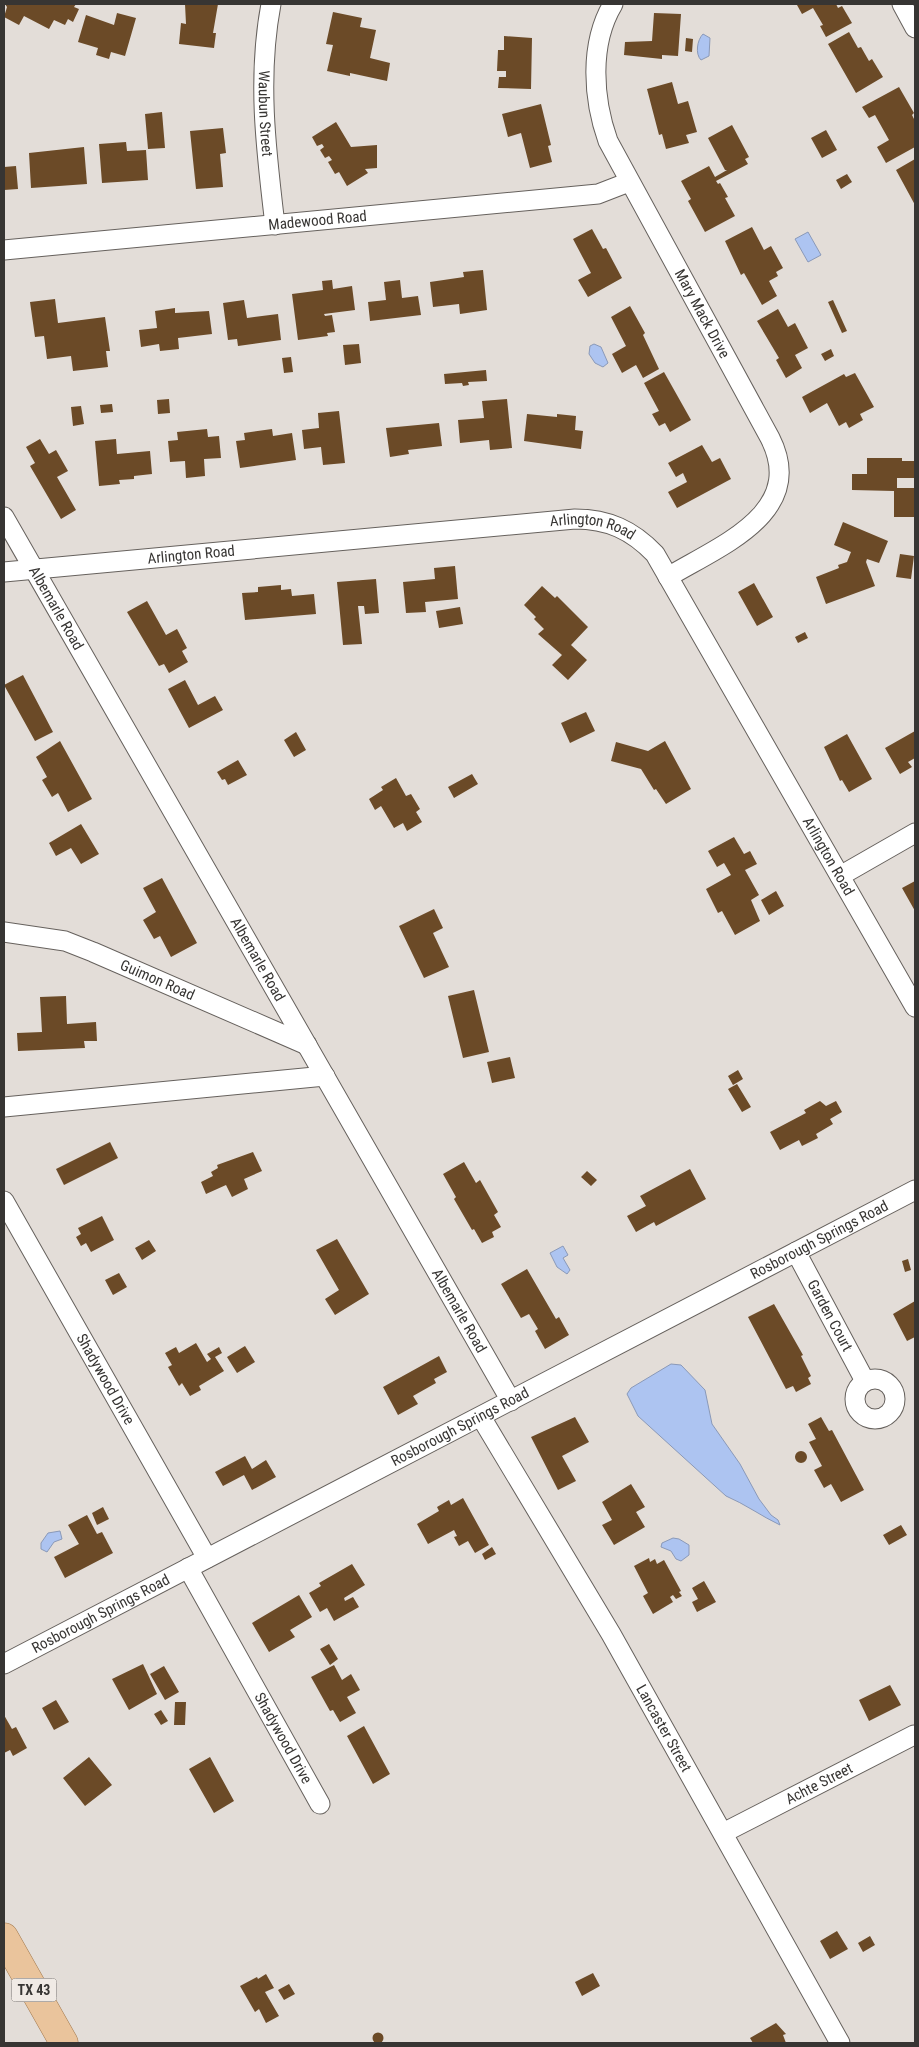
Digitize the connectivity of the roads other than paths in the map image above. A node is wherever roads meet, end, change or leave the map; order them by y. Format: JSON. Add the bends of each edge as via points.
{"nodes":[{"id":1,"x":271,"y":4,"type":"edge"},
{"id":2,"x":613,"y":4,"type":"edge"},
{"id":3,"x":902,"y":4,"type":"edge"},
{"id":4,"x":915,"y":28,"type":"edge"},
{"id":5,"x":630,"y":182,"type":"junction"},
{"id":6,"x":275,"y":225,"type":"junction"},
{"id":7,"x":4,"y":250,"type":"edge"},
{"id":8,"x":4,"y":517,"type":"edge"},
{"id":9,"x":33,"y":568,"type":"junction"},
{"id":10,"x":4,"y":572,"type":"edge"},
{"id":11,"x":668,"y":577,"type":"junction"},
{"id":12,"x":915,"y":833,"type":"edge"},
{"id":13,"x":840,"y":876,"type":"junction"},
{"id":14,"x":4,"y":932,"type":"edge"},
{"id":15,"x":915,"y":1007,"type":"edge"},
{"id":16,"x":307,"y":1045,"type":"junction"},
{"id":17,"x":325,"y":1076,"type":"junction"},
{"id":18,"x":4,"y":1107,"type":"edge"},
{"id":19,"x":915,"y":1190,"type":"edge"},
{"id":20,"x":4,"y":1201,"type":"edge"},
{"id":21,"x":796,"y":1252,"type":"junction"},
{"id":22,"x":865,"y":1381,"type":"dead end"},
{"id":23,"x":511,"y":1401,"type":"junction"},
{"id":24,"x":481,"y":1417,"type":"junction"},
{"id":25,"x":207,"y":1558,"type":"junction"},
{"id":26,"x":188,"y":1568,"type":"junction"},
{"id":27,"x":4,"y":1664,"type":"edge"},
{"id":28,"x":914,"y":1735,"type":"edge"},
{"id":29,"x":320,"y":1804,"type":"dead end"},
{"id":30,"x":723,"y":1833,"type":"junction"},
{"id":31,"x":4,"y":1937,"type":"edge"},
{"id":32,"x":64,"y":2043,"type":"edge"},
{"id":33,"x":840,"y":2043,"type":"edge"}],
"edges":[{"from":1,"to":6,"type":"street","name":"Waubun Street","via":[[263,59],[263,115]]},
{"from":2,"to":5,"type":"street","name":"Mary Mack Drive","via":[[605,20],[598,52],[598,100],[608,142]]},
{"from":3,"to":4,"type":"street"},
{"from":5,"to":6,"type":"street","name":"Madewood Road","via":[[598,194]]},
{"from":5,"to":11,"type":"street","name":"Mary Mack Drive","via":[[779,459],[777,488],[764,515],[742,533]]},
{"from":6,"to":7,"type":"street","name":"Madewood Road"},
{"from":8,"to":9,"type":"street","name":"Albemarle Road"},
{"from":9,"to":10,"type":"street","name":"Arlington Road"},
{"from":9,"to":11,"type":"street","name":"Arlington Road","via":[[584,519],[608,522],[632,534],[654,554]]},
{"from":9,"to":16,"type":"street","name":"Albemarle Road"},
{"from":11,"to":13,"type":"street","name":"Arlington Road"},
{"from":12,"to":13,"type":"street"},
{"from":13,"to":15,"type":"street","name":"Arlington Road"},
{"from":14,"to":16,"type":"street","name":"Guimon Road","via":[[65,941]]},
{"from":16,"to":17,"type":"street","name":"Albemarle Road"},
{"from":17,"to":18,"type":"street"},
{"from":17,"to":23,"type":"street","name":"Albemarle Road"},
{"from":19,"to":21,"type":"street","name":"Rosborough Springs Road"},
{"from":20,"to":25,"type":"street","name":"Shadywood Drive"},
{"from":21,"to":22,"type":"street","name":"Garden Court"},
{"from":21,"to":23,"type":"street","name":"Rosborough Springs Road"},
{"from":23,"to":24,"type":"street","name":"Rosborough Springs Road"},
{"from":24,"to":25,"type":"street","name":"Rosborough Springs Road"},
{"from":24,"to":30,"type":"street","name":"Lancaster Street","via":[[611,1634]]},
{"from":25,"to":26,"type":"street","name":"Rosborough Springs Road"},
{"from":26,"to":27,"type":"street","name":"Rosborough Springs Road"},
{"from":26,"to":29,"type":"street","name":"Shadywood Drive"},
{"from":28,"to":30,"type":"street","name":"Achte Street"},
{"from":30,"to":33,"type":"street","name":"Lancaster Street"},
{"from":31,"to":32,"type":"main road","number":"TX 43"}]}
